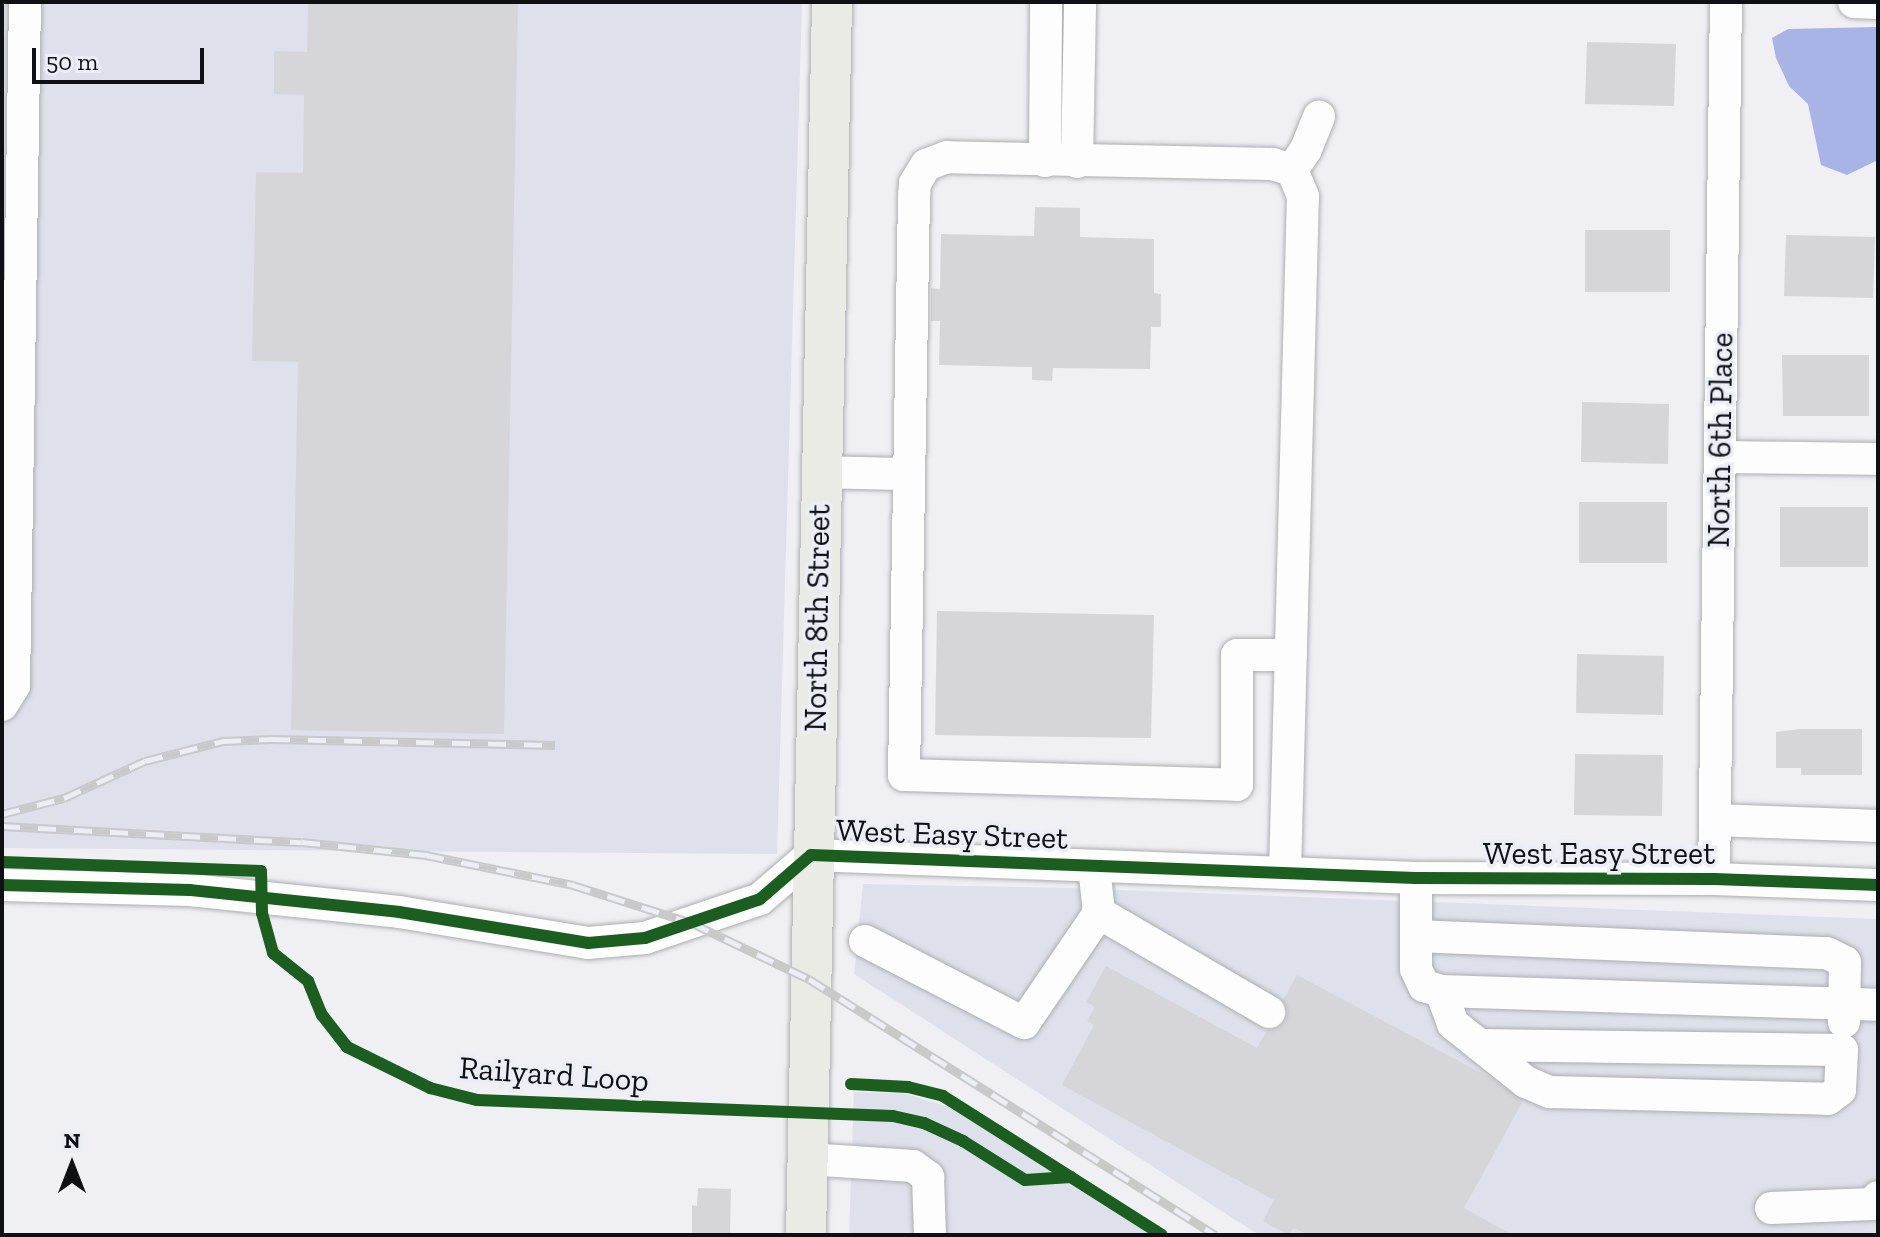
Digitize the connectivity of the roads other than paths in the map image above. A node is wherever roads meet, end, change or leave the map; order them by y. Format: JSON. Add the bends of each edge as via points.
{"nodes":[{"id":1,"x":25,"y":2,"type":"edge"},
{"id":2,"x":832,"y":2,"type":"edge"},
{"id":3,"x":1046,"y":2,"type":"edge"},
{"id":4,"x":1080,"y":2,"type":"edge"},
{"id":5,"x":1726,"y":2,"type":"edge"},
{"id":6,"x":1854,"y":2,"type":"edge"},
{"id":7,"x":1878,"y":3,"type":"edge"},
{"id":8,"x":1319,"y":116,"type":"dead end"},
{"id":9,"x":1045,"y":161,"type":"junction"},
{"id":10,"x":1077,"y":162,"type":"junction"},
{"id":11,"x":1292,"y":170,"type":"junction"},
{"id":12,"x":1720,"y":457,"type":"junction"},
{"id":13,"x":1878,"y":459,"type":"edge"},
{"id":14,"x":820,"y":472,"type":"junction"},
{"id":15,"x":909,"y":474,"type":"junction"},
{"id":16,"x":1291,"y":655,"type":"junction"},
{"id":17,"x":2,"y":705,"type":"edge"},
{"id":18,"x":1715,"y":820,"type":"junction"},
{"id":19,"x":1878,"y":826,"type":"edge"},
{"id":20,"x":811,"y":855,"type":"junction"},
{"id":21,"x":1094,"y":866,"type":"junction"},
{"id":22,"x":1285,"y":873,"type":"junction"},
{"id":23,"x":1416,"y":878,"type":"junction"},
{"id":24,"x":1714,"y":879,"type":"junction"},
{"id":25,"x":2,"y":885,"type":"edge"},
{"id":26,"x":1878,"y":885,"type":"edge"},
{"id":27,"x":1099,"y":913,"type":"junction"},
{"id":28,"x":1416,"y":936,"type":"junction"},
{"id":29,"x":865,"y":941,"type":"dead end"},
{"id":30,"x":1441,"y":991,"type":"junction"},
{"id":31,"x":1846,"y":1004,"type":"junction"},
{"id":32,"x":1878,"y":1005,"type":"edge"},
{"id":33,"x":1269,"y":1012,"type":"dead end"},
{"id":34,"x":1479,"y":1045,"type":"junction"},
{"id":35,"x":1842,"y":1050,"type":"junction"},
{"id":36,"x":807,"y":1159,"type":"junction"},
{"id":37,"x":1878,"y":1197,"type":"edge"},
{"id":38,"x":1771,"y":1208,"type":"dead end"},
{"id":39,"x":806,"y":1235,"type":"edge"},
{"id":40,"x":930,"y":1235,"type":"edge"}],
"edges":[{"from":1,"to":17,"type":"street","via":[[14,686]]},
{"from":2,"to":14,"type":"main road","name":"North 8th Street"},
{"from":3,"to":9,"type":"street"},
{"from":4,"to":10,"type":"street"},
{"from":5,"to":12,"type":"street","name":"North 6th Place"},
{"from":6,"to":7,"type":"street"},
{"from":8,"to":11,"type":"street"},
{"from":9,"to":10,"type":"street"},
{"from":9,"to":15,"type":"street","via":[[947,157],[926,165],[915,183]]},
{"from":10,"to":11,"type":"street","via":[[1272,164]]},
{"from":11,"to":16,"type":"street","via":[[1303,196]]},
{"from":12,"to":13,"type":"street"},
{"from":12,"to":18,"type":"street","name":"North 6th Place"},
{"from":14,"to":15,"type":"street"},
{"from":14,"to":20,"type":"main road","name":"North 8th Street"},
{"from":15,"to":16,"type":"street","via":[[904,775],[1237,785],[1237,655]]},
{"from":16,"to":22,"type":"street"},
{"from":18,"to":19,"type":"street"},
{"from":18,"to":24,"type":"street","name":"North 6th Place"},
{"from":20,"to":21,"type":"street","name":"West Easy Street"},
{"from":20,"to":25,"type":"street","name":"West Easy Street","via":[[760,899],[645,938],[588,943],[399,912],[190,890]]},
{"from":20,"to":36,"type":"main road","name":"North 8th Street"},
{"from":21,"to":22,"type":"street","name":"West Easy Street"},
{"from":21,"to":27,"type":"street"},
{"from":22,"to":23,"type":"street","name":"West Easy Street"},
{"from":23,"to":24,"type":"street","name":"West Easy Street"},
{"from":23,"to":28,"type":"street"},
{"from":24,"to":26,"type":"street","name":"West Easy Street"},
{"from":27,"to":29,"type":"street","via":[[1024,1023]]},
{"from":27,"to":33,"type":"street"},
{"from":28,"to":30,"type":"street","via":[[1416,969],[1424,986]]},
{"from":28,"to":31,"type":"street","via":[[1827,953],[1845,962]]},
{"from":30,"to":31,"type":"street"},
{"from":30,"to":34,"type":"street","via":[[1453,1024]]},
{"from":31,"to":32,"type":"street"},
{"from":31,"to":35,"type":"street"},
{"from":34,"to":35,"type":"street"},
{"from":34,"to":35,"type":"street","via":[[1526,1082],[1550,1092],[1828,1099],[1840,1090]]},
{"from":36,"to":39,"type":"main road","name":"North 8th Street"},
{"from":36,"to":40,"type":"street","via":[[913,1166],[928,1177]]},
{"from":37,"to":38,"type":"street","via":[[1872,1204]]}]}
